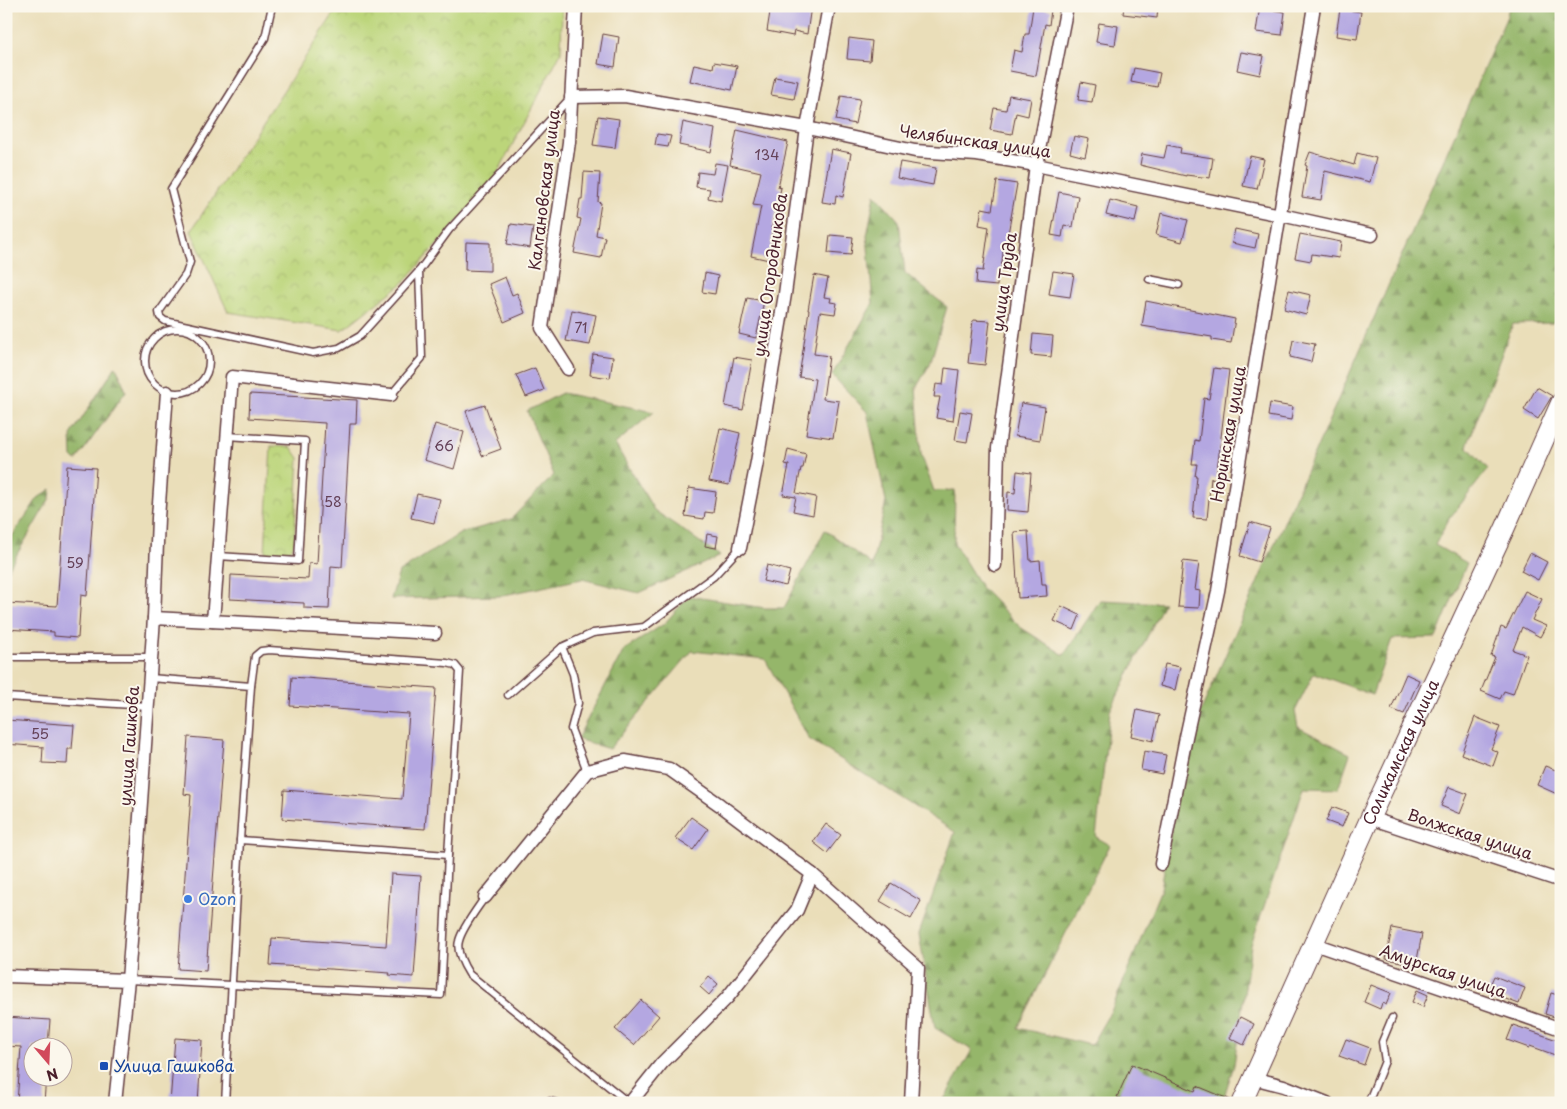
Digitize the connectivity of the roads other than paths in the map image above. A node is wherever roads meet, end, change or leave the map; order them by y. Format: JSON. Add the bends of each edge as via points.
{"nodes":[{"id":1,"x":272,"y":6,"type":"edge"},
{"id":2,"x":576,"y":6,"type":"edge"},
{"id":3,"x":829,"y":6,"type":"edge"},
{"id":4,"x":1067,"y":6,"type":"edge"},
{"id":5,"x":1314,"y":6,"type":"edge"},
{"id":6,"x":571,"y":97,"type":"junction"},
{"id":7,"x":807,"y":128,"type":"junction"},
{"id":8,"x":1036,"y":165,"type":"junction"},
{"id":9,"x":1281,"y":215,"type":"junction"},
{"id":10,"x":1372,"y":235,"type":"dead end"},
{"id":11,"x":420,"y":271,"type":"junction"},
{"id":12,"x":1149,"y":279,"type":"dead end"},
{"id":13,"x":1179,"y":285,"type":"dead end"},
{"id":14,"x":568,"y":369,"type":"dead end"},
{"id":15,"x":167,"y":392,"type":"junction"},
{"id":16,"x":391,"y":394,"type":"joint"},
{"id":17,"x":1561,"y":402,"type":"edge"},
{"id":18,"x":227,"y":436,"type":"junction"},
{"id":19,"x":740,"y":548,"type":"joint"},
{"id":20,"x":218,"y":556,"type":"junction"},
{"id":21,"x":995,"y":564,"type":"dead end"},
{"id":22,"x":154,"y":618,"type":"junction"},
{"id":23,"x":213,"y":621,"type":"junction"},
{"id":24,"x":435,"y":633,"type":"dead end"},
{"id":25,"x":562,"y":647,"type":"junction"},
{"id":26,"x":6,"y":657,"type":"edge"},
{"id":27,"x":152,"y":657,"type":"junction"},
{"id":28,"x":150,"y":678,"type":"junction"},
{"id":29,"x":251,"y":686,"type":"junction"},
{"id":30,"x":508,"y":695,"type":"dead end"},
{"id":31,"x":6,"y":698,"type":"edge"},
{"id":32,"x":148,"y":706,"type":"junction"},
{"id":33,"x":586,"y":771,"type":"junction"},
{"id":34,"x":1370,"y":818,"type":"junction"},
{"id":35,"x":240,"y":840,"type":"junction"},
{"id":36,"x":448,"y":855,"type":"junction"},
{"id":37,"x":1161,"y":864,"type":"dead end"},
{"id":38,"x":812,"y":874,"type":"junction"},
{"id":39,"x":1561,"y":881,"type":"edge"},
{"id":40,"x":485,"y":897,"type":"joint"},
{"id":41,"x":1314,"y":944,"type":"junction"},
{"id":42,"x":6,"y":976,"type":"edge"},
{"id":43,"x":128,"y":980,"type":"junction"},
{"id":44,"x":232,"y":985,"type":"junction"},
{"id":45,"x":1392,"y":1018,"type":"dead end"},
{"id":46,"x":1561,"y":1029,"type":"edge"},
{"id":47,"x":1253,"y":1078,"type":"junction"},
{"id":48,"x":115,"y":1103,"type":"edge"},
{"id":49,"x":225,"y":1103,"type":"edge"},
{"id":50,"x":547,"y":1103,"type":"edge"},
{"id":51,"x":558,"y":1103,"type":"edge"},
{"id":52,"x":630,"y":1103,"type":"edge"},
{"id":53,"x":911,"y":1103,"type":"edge"},
{"id":54,"x":1242,"y":1103,"type":"edge"},
{"id":55,"x":1327,"y":1103,"type":"edge"},
{"id":56,"x":1368,"y":1103,"type":"edge"}],
"edges":[{"from":1,"to":11,"type":"lane","via":[[265,38],[171,189],[190,262],[186,274],[161,307],[160,317],[313,353],[339,348],[360,336]]},
{"from":2,"to":6,"type":"street","name":"Калгановская улица"},
{"from":3,"to":7,"type":"street","name":"улица Огородникова"},
{"from":4,"to":8,"type":"street","name":"улица Труда"},
{"from":5,"to":9,"type":"street","name":"Норинская улица"},
{"from":6,"to":7,"type":"street","name":"Челябинская улица","via":[[624,96]]},
{"from":6,"to":11,"type":"lane","via":[[449,230]]},
{"from":6,"to":14,"type":"street","name":"Калгановская улица","via":[[569,142],[542,328]]},
{"from":7,"to":8,"type":"street","name":"Челябинская улица","via":[[915,151]]},
{"from":7,"to":19,"type":"street","name":"улица Огородникова","via":[[785,294],[758,462]]},
{"from":8,"to":9,"type":"street","name":"Челябинская улица"},
{"from":8,"to":21,"type":"street","name":"улица Труда","via":[[998,448]]},
{"from":9,"to":10,"type":"street","name":"Челябинская улица"},
{"from":9,"to":37,"type":"street","name":"Норинская улица","via":[[1218,591]]},
{"from":11,"to":16,"type":"lane","via":[[422,358]]},
{"from":12,"to":13,"type":"lane"},
{"from":15,"to":15,"type":"lane","via":[[188,392],[206,378],[210,356],[206,345],[190,330],[167,330],[158,335],[146,351],[146,371],[154,383]]},
{"from":15,"to":22,"type":"street","name":"улица Гашкова"},
{"from":16,"to":18,"type":"street","via":[[232,377]]},
{"from":17,"to":34,"type":"main road","name":"Соликамская улица"},
{"from":18,"to":20,"type":"street"},
{"from":18,"to":20,"type":"lane","via":[[305,441],[298,561]]},
{"from":19,"to":25,"type":"lane","via":[[714,576],[644,627],[593,633]]},
{"from":20,"to":23,"type":"street"},
{"from":22,"to":23,"type":"street"},
{"from":22,"to":27,"type":"street","name":"улица Гашкова"},
{"from":23,"to":24,"type":"street"},
{"from":25,"to":30,"type":"lane"},
{"from":25,"to":33,"type":"lane","via":[[573,674],[578,703],[571,730]]},
{"from":26,"to":27,"type":"lane"},
{"from":27,"to":28,"type":"street","name":"улица Гашкова"},
{"from":28,"to":29,"type":"lane"},
{"from":28,"to":32,"type":"street","name":"улица Гашкова"},
{"from":29,"to":35,"type":"lane"},
{"from":29,"to":36,"type":"lane","via":[[254,656],[269,650],[455,665],[461,678]]},
{"from":31,"to":32,"type":"lane"},
{"from":32,"to":43,"type":"street","name":"улица Гашкова"},
{"from":33,"to":38,"type":"street","via":[[625,762],[669,769]]},
{"from":33,"to":40,"type":"street"},
{"from":34,"to":39,"type":"street","name":"Волжская улица"},
{"from":34,"to":41,"type":"main road","name":"Соликамская улица"},
{"from":35,"to":36,"type":"lane"},
{"from":35,"to":44,"type":"lane"},
{"from":36,"to":44,"type":"lane","via":[[441,995]]},
{"from":38,"to":52,"type":"street","via":[[798,910],[727,998],[662,1063]]},
{"from":38,"to":53,"type":"street","via":[[918,968]]},
{"from":40,"to":52,"type":"lane","via":[[458,942],[462,963],[469,974]]},
{"from":41,"to":46,"type":"street","name":"Амурская улица"},
{"from":41,"to":47,"type":"main road","name":"Соликамская улица"},
{"from":42,"to":43,"type":"street"},
{"from":43,"to":44,"type":"lane"},
{"from":43,"to":48,"type":"street","name":"улица Гашкова"},
{"from":44,"to":49,"type":"lane"},
{"from":45,"to":56,"type":"lane","via":[[1382,1042],[1385,1061]]},
{"from":47,"to":54,"type":"main road","name":"Соликамская улица"},
{"from":47,"to":55,"type":"street"},
{"from":50,"to":51,"type":"lane"}]}
